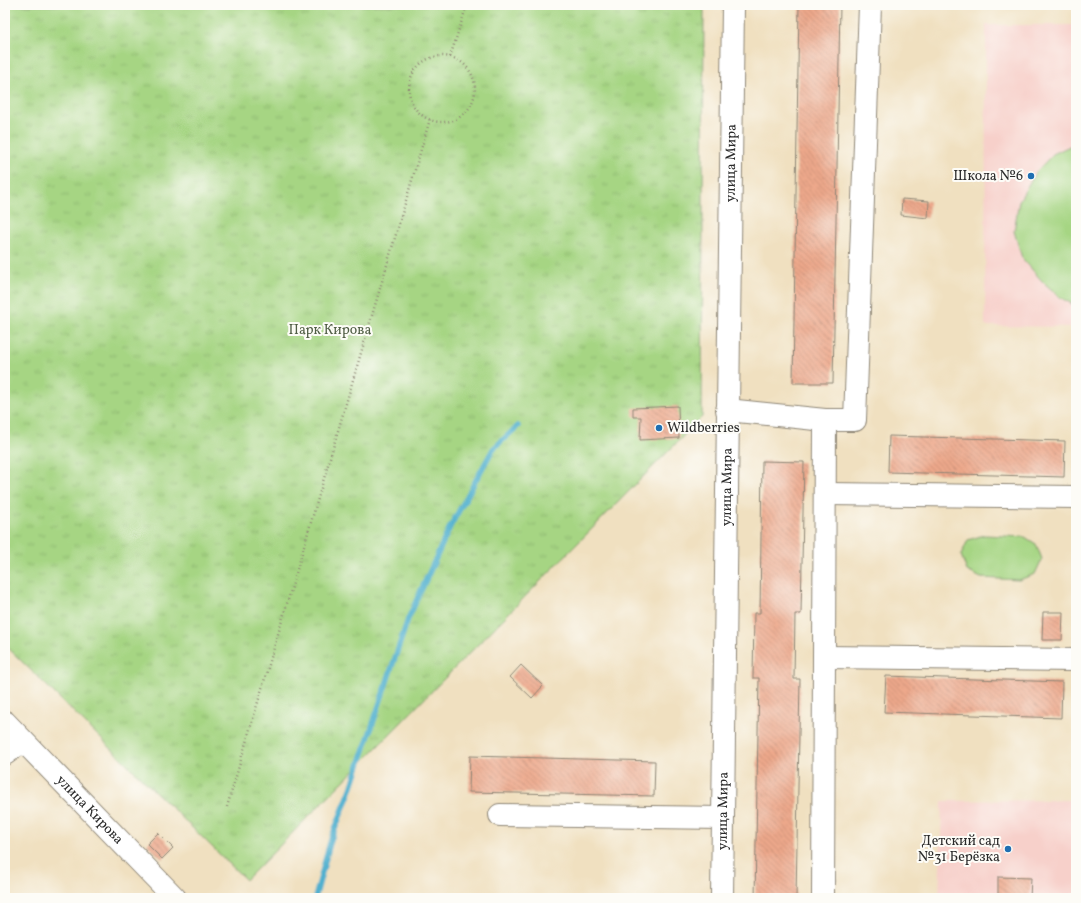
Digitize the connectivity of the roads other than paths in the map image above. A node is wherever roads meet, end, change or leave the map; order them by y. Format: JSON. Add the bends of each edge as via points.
{"nodes":[{"id":1,"x":734,"y":5,"type":"edge"},
{"id":2,"x":870,"y":5,"type":"edge"},
{"id":3,"x":727,"y":410,"type":"junction"},
{"id":4,"x":826,"y":420,"type":"junction"},
{"id":5,"x":825,"y":494,"type":"junction"},
{"id":6,"x":1076,"y":497,"type":"edge"},
{"id":7,"x":824,"y":657,"type":"junction"},
{"id":8,"x":1076,"y":660,"type":"edge"},
{"id":9,"x":5,"y":722,"type":"edge"},
{"id":10,"x":23,"y":741,"type":"junction"},
{"id":11,"x":5,"y":754,"type":"edge"},
{"id":12,"x":500,"y":815,"type":"dead end"},
{"id":13,"x":723,"y":818,"type":"junction"},
{"id":14,"x":168,"y":895,"type":"edge"},
{"id":15,"x":722,"y":898,"type":"edge"},
{"id":16,"x":823,"y":898,"type":"edge"}],
"edges":[{"from":1,"to":3,"type":"street","name":"улица Мира"},
{"from":2,"to":4,"type":"street","via":[[855,420]]},
{"from":3,"to":4,"type":"street"},
{"from":3,"to":13,"type":"street","name":"улица Мира"},
{"from":4,"to":5,"type":"street"},
{"from":5,"to":6,"type":"street"},
{"from":5,"to":7,"type":"street"},
{"from":7,"to":8,"type":"street"},
{"from":7,"to":16,"type":"street"},
{"from":9,"to":10,"type":"street","name":"улица Кирова"},
{"from":10,"to":11,"type":"street"},
{"from":10,"to":14,"type":"street","name":"улица Кирова"},
{"from":12,"to":13,"type":"street"},
{"from":13,"to":15,"type":"street","name":"улица Мира"}]}
